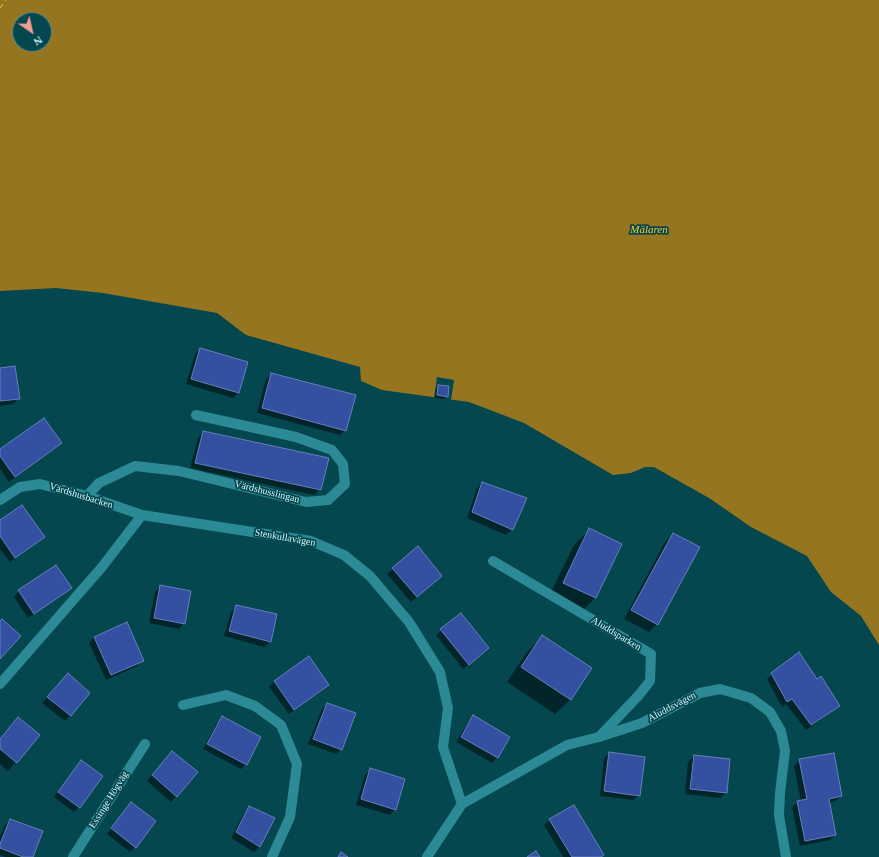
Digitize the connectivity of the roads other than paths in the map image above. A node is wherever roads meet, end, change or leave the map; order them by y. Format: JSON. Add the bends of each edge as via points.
{"nodes":[{"id":1,"x":196,"y":415,"type":"dead end"},
{"id":2,"x":88,"y":496,"type":"junction"},
{"id":3,"x":0,"y":500,"type":"edge"},
{"id":4,"x":142,"y":515,"type":"junction"},
{"id":5,"x":493,"y":561,"type":"dead end"},
{"id":6,"x":0,"y":684,"type":"edge"},
{"id":7,"x":183,"y":705,"type":"dead end"},
{"id":8,"x":599,"y":737,"type":"junction"},
{"id":9,"x":145,"y":744,"type":"dead end"},
{"id":10,"x":462,"y":804,"type":"junction"},
{"id":11,"x":428,"y":856,"type":"edge"},
{"id":12,"x":73,"y":857,"type":"edge"},
{"id":13,"x":272,"y":857,"type":"edge"},
{"id":14,"x":786,"y":857,"type":"edge"}],
"edges":[{"from":1,"to":2,"type":"street","name":"Värdshusslingan","via":[[296,437],[332,450],[343,464],[345,484],[328,500],[306,502],[179,471],[135,466],[98,483]]},
{"from":2,"to":3,"type":"street","name":"Värdshusbacken","via":[[40,484],[20,487]]},
{"from":2,"to":4,"type":"street","name":"Värdshusbacken"},
{"from":4,"to":6,"type":"street","via":[[102,567]]},
{"from":4,"to":10,"type":"street","name":"Stenkullavägen","via":[[311,541],[344,555],[370,576],[409,622],[440,672],[448,708],[443,747]]},
{"from":5,"to":8,"type":"street","name":"Aluddsparken","via":[[651,654],[650,681]]},
{"from":7,"to":13,"type":"street","via":[[226,695],[256,706],[281,725],[297,764],[290,817]]},
{"from":8,"to":10,"type":"street","name":"Aluddsvägen","via":[[567,745]]},
{"from":8,"to":14,"type":"street","name":"Aluddsvägen","via":[[642,723],[700,692],[720,689],[751,698],[770,712],[781,731],[785,751],[779,815]]},
{"from":9,"to":12,"type":"street","name":"Essinge Högväg"},
{"from":10,"to":11,"type":"street"}]}
